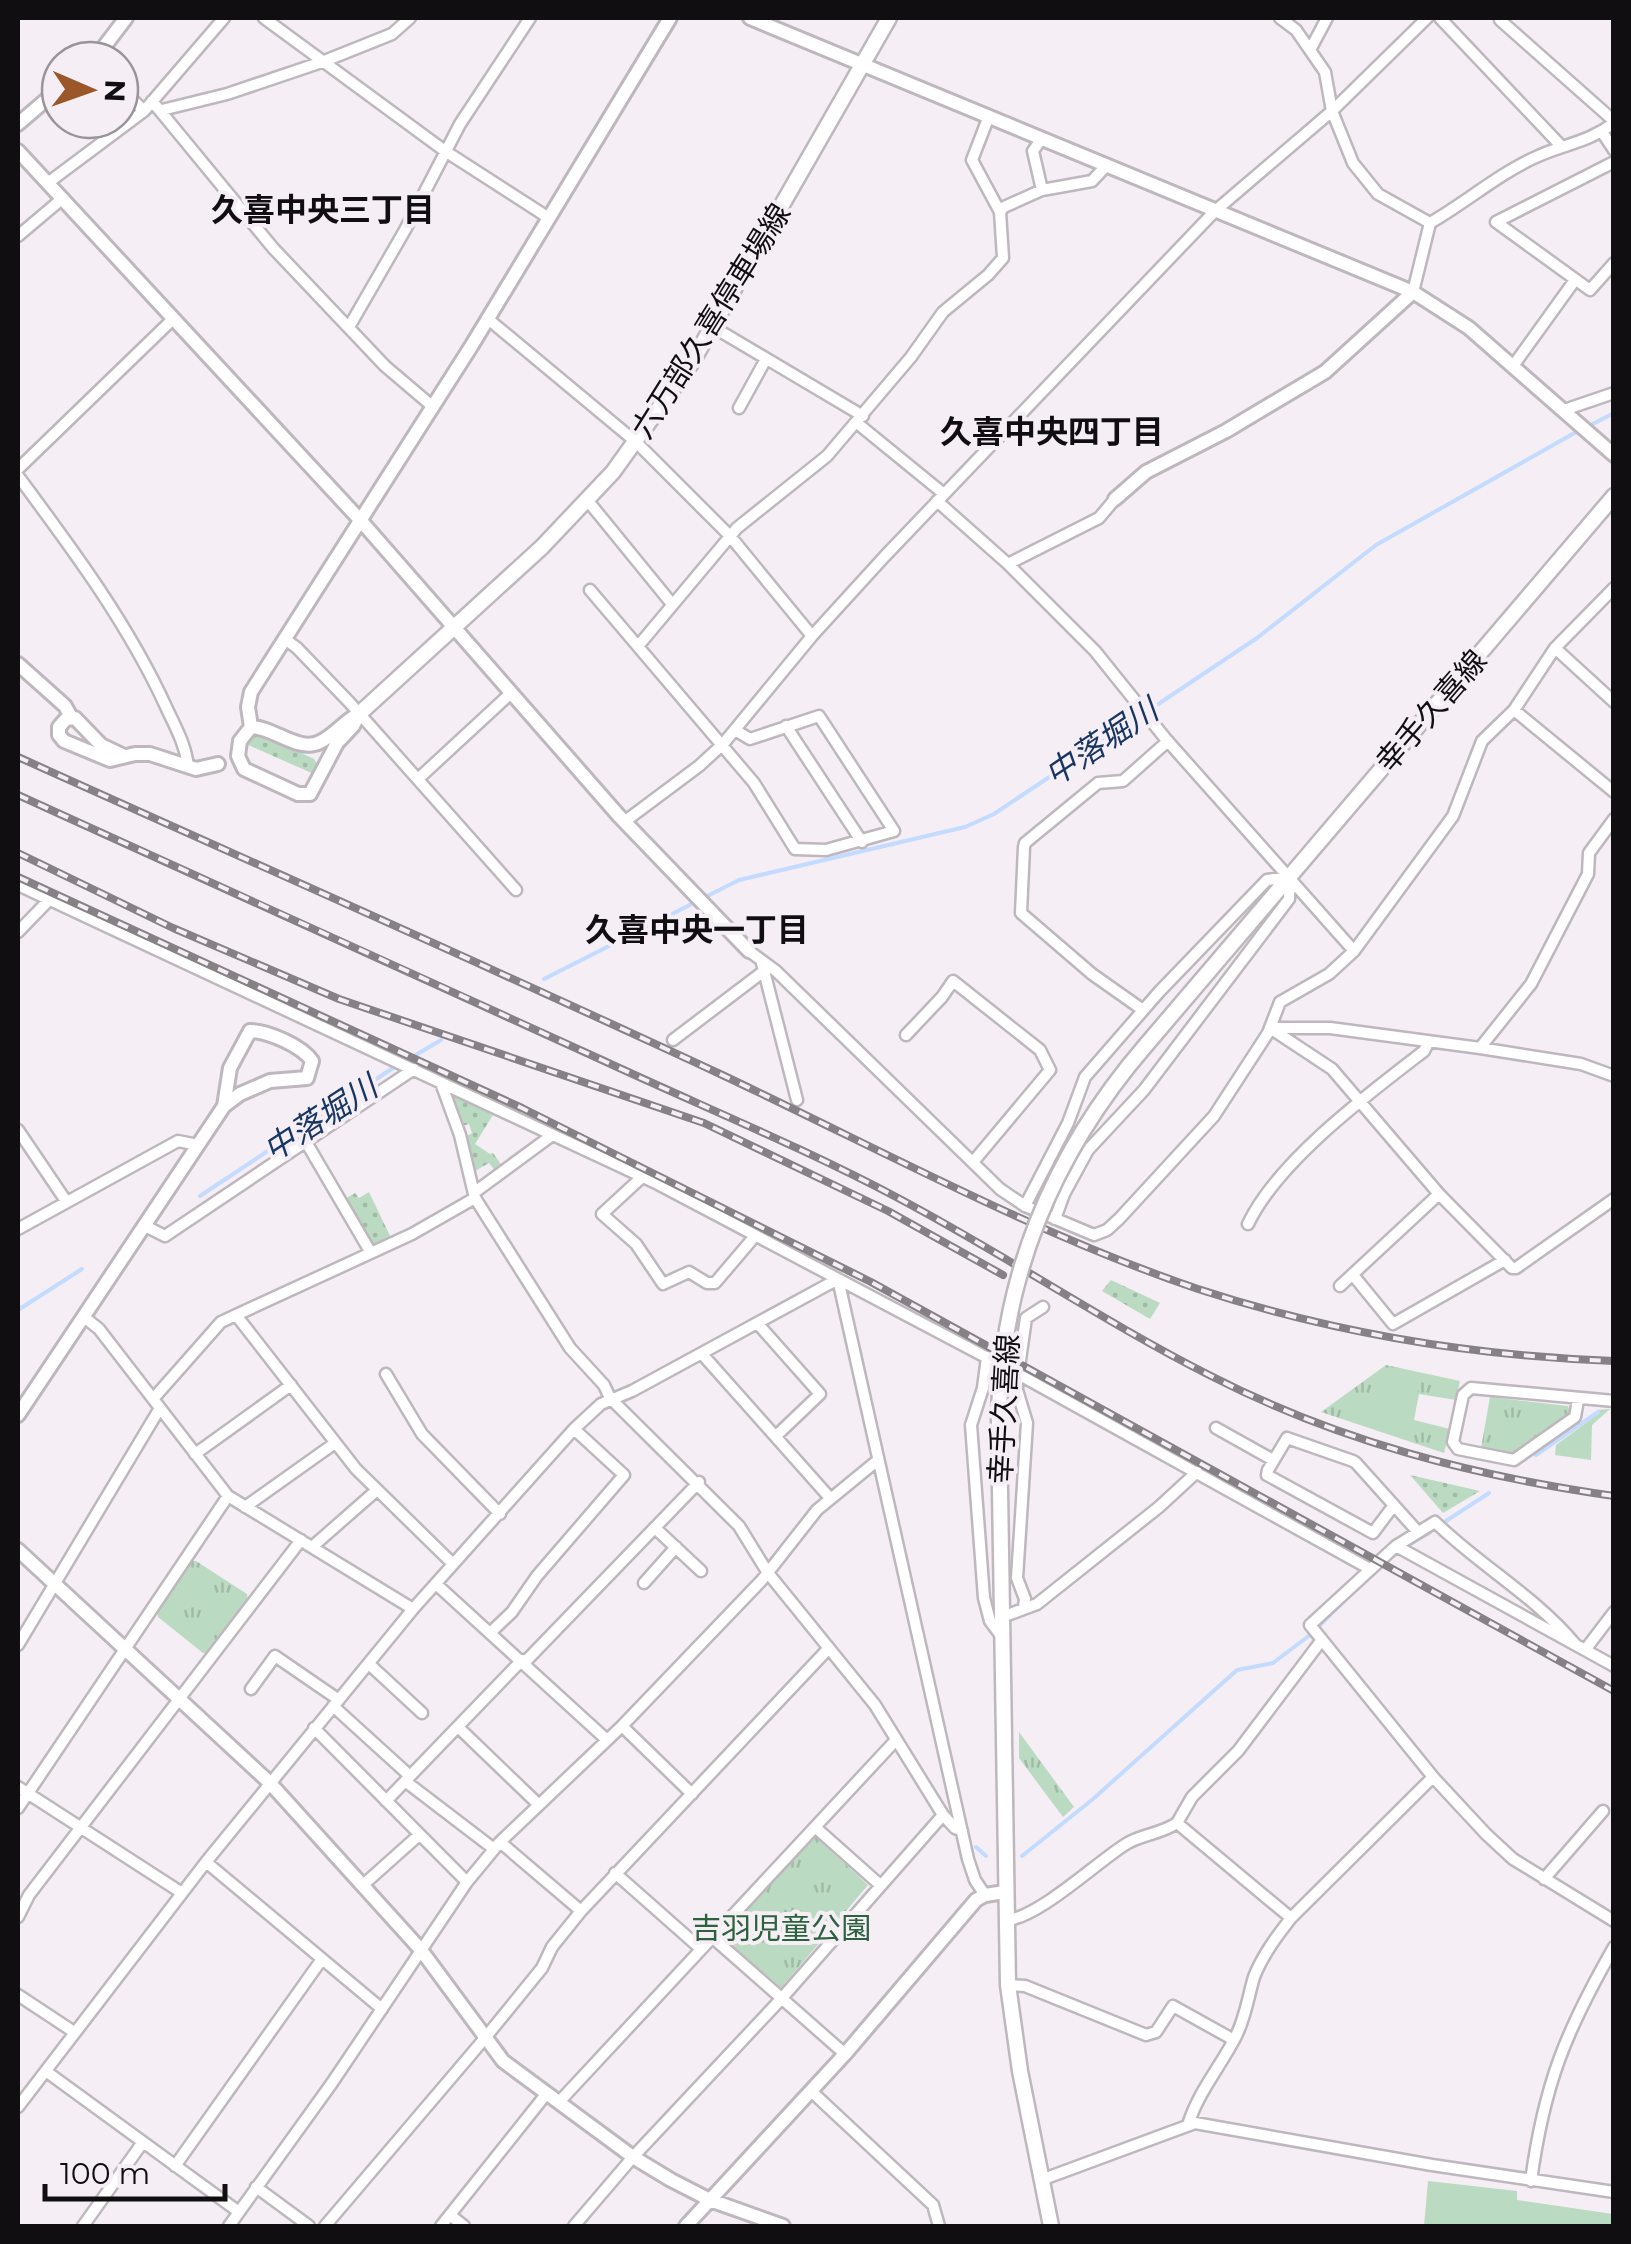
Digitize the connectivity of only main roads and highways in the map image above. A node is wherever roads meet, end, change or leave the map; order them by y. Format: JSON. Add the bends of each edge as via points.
{"nodes":[{"id":1,"x":889,"y":18,"type":"edge"},
{"id":2,"x":1614,"y":496,"type":"edge"},
{"id":3,"x":359,"y":714,"type":"road end"},
{"id":4,"x":1051,"y":2226,"type":"edge"}],
"edges":[{"from":1,"to":3,"type":"main road","name":"六万部久喜停車場線","via":[[714,326],[636,442],[588,501]]},
{"from":2,"to":4,"type":"main road","name":"幸手久喜線","bridge":true,"via":[[1091,1115],[1060,1167],[1016,1280],[998,1428],[1008,1985]]}]}
